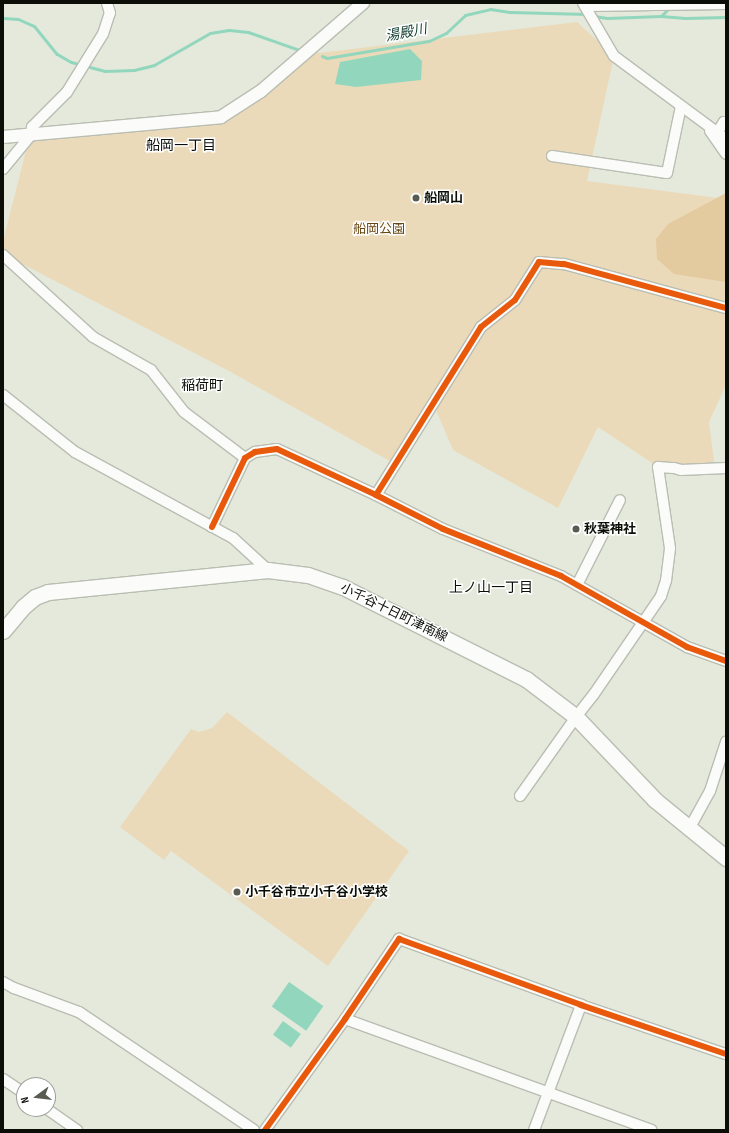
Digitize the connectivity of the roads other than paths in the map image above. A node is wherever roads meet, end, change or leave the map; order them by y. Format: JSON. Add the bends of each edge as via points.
{"nodes":[{"id":1,"x":107,"y":3,"type":"edge"},
{"id":2,"x":363,"y":3,"type":"edge"},
{"id":3,"x":726,"y":4,"type":"edge"},
{"id":4,"x":585,"y":6,"type":"edge"},
{"id":5,"x":680,"y":106,"type":"junction"},
{"id":6,"x":726,"y":124,"type":"edge"},
{"id":7,"x":707,"y":126,"type":"junction"},
{"id":8,"x":717,"y":133,"type":"junction"},
{"id":9,"x":31,"y":135,"type":"junction"},
{"id":10,"x":4,"y":136,"type":"edge"},
{"id":11,"x":726,"y":139,"type":"edge"},
{"id":12,"x":726,"y":154,"type":"edge"},
{"id":13,"x":552,"y":156,"type":"dead end"},
{"id":14,"x":3,"y":170,"type":"edge"},
{"id":15,"x":3,"y":255,"type":"edge"},
{"id":16,"x":726,"y":308,"type":"edge"},
{"id":17,"x":3,"y":394,"type":"edge"},
{"id":18,"x":245,"y":458,"type":"junction"},
{"id":19,"x":726,"y":468,"type":"edge"},
{"id":20,"x":376,"y":495,"type":"junction"},
{"id":21,"x":620,"y":500,"type":"dead end"},
{"id":22,"x":212,"y":527,"type":"junction"},
{"id":23,"x":268,"y":570,"type":"junction"},
{"id":24,"x":577,"y":585,"type":"junction"},
{"id":25,"x":644,"y":624,"type":"junction"},
{"id":26,"x":3,"y":631,"type":"edge"},
{"id":27,"x":726,"y":661,"type":"edge"},
{"id":28,"x":576,"y":717,"type":"junction"},
{"id":29,"x":726,"y":742,"type":"edge"},
{"id":30,"x":520,"y":796,"type":"dead end"},
{"id":31,"x":689,"y":829,"type":"junction"},
{"id":32,"x":726,"y":858,"type":"edge"},
{"id":33,"x":3,"y":982,"type":"edge"},
{"id":34,"x":581,"y":1005,"type":"junction"},
{"id":35,"x":345,"y":1019,"type":"junction"},
{"id":36,"x":726,"y":1054,"type":"edge"},
{"id":37,"x":3,"y":1079,"type":"edge"},
{"id":38,"x":16,"y":1088,"type":"edge"},
{"id":39,"x":548,"y":1094,"type":"junction"},
{"id":40,"x":56,"y":1116,"type":"edge"},
{"id":41,"x":77,"y":1130,"type":"edge"},
{"id":42,"x":254,"y":1130,"type":"edge"},
{"id":43,"x":265,"y":1130,"type":"edge"},
{"id":44,"x":534,"y":1130,"type":"edge"},
{"id":45,"x":651,"y":1130,"type":"edge"}],
"edges":[{"from":1,"to":9,"type":"street","via":[[110,12],[103,34],[67,92],[32,127]]},
{"from":2,"to":9,"type":"street","via":[[261,91],[221,117]]},
{"from":3,"to":4,"type":"street"},
{"from":4,"to":5,"type":"street","via":[[614,56]]},
{"from":5,"to":7,"type":"street"},
{"from":5,"to":13,"type":"street","via":[[667,173]]},
{"from":6,"to":8,"type":"street","via":[[724,122]]},
{"from":7,"to":8,"type":"street"},
{"from":7,"to":12,"type":"street"},
{"from":8,"to":11,"type":"street"},
{"from":9,"to":10,"type":"street"},
{"from":9,"to":14,"type":"street"},
{"from":15,"to":18,"type":"street","via":[[93,337],[151,370],[184,412]]},
{"from":16,"to":20,"type":"street","via":[[564,264],[539,262],[515,300],[481,326]]},
{"from":17,"to":22,"type":"street","via":[[75,452]]},
{"from":18,"to":20,"type":"street","via":[[255,452],[277,449]]},
{"from":18,"to":22,"type":"street"},
{"from":19,"to":25,"type":"street","via":[[681,470],[658,467],[670,548],[666,581],[661,596]]},
{"from":20,"to":24,"type":"street","via":[[443,529],[561,576]]},
{"from":21,"to":24,"type":"street"},
{"from":22,"to":23,"type":"street","via":[[233,538]]},
{"from":23,"to":26,"type":"main road","name":"小千谷十日町津南線","via":[[48,592],[35,597],[23,607]]},
{"from":23,"to":28,"type":"main road","name":"小千谷十日町津南線","via":[[308,574],[343,588],[526,679]]},
{"from":24,"to":25,"type":"street"},
{"from":25,"to":27,"type":"street","via":[[687,648]]},
{"from":25,"to":28,"type":"street","via":[[626,645]]},
{"from":28,"to":30,"type":"street"},
{"from":28,"to":31,"type":"main road","name":"小千谷十日町津南線","via":[[655,800]]},
{"from":29,"to":31,"type":"street","via":[[710,791]]},
{"from":31,"to":32,"type":"main road","name":"小千谷十日町津南線"},
{"from":33,"to":42,"type":"street","via":[[79,1012]]},
{"from":34,"to":35,"type":"street","via":[[399,939]]},
{"from":34,"to":36,"type":"street"},
{"from":34,"to":39,"type":"street"},
{"from":35,"to":39,"type":"street"},
{"from":35,"to":43,"type":"street"},
{"from":37,"to":38,"type":"street"},
{"from":39,"to":44,"type":"street"},
{"from":39,"to":45,"type":"street"},
{"from":40,"to":41,"type":"street"}]}
